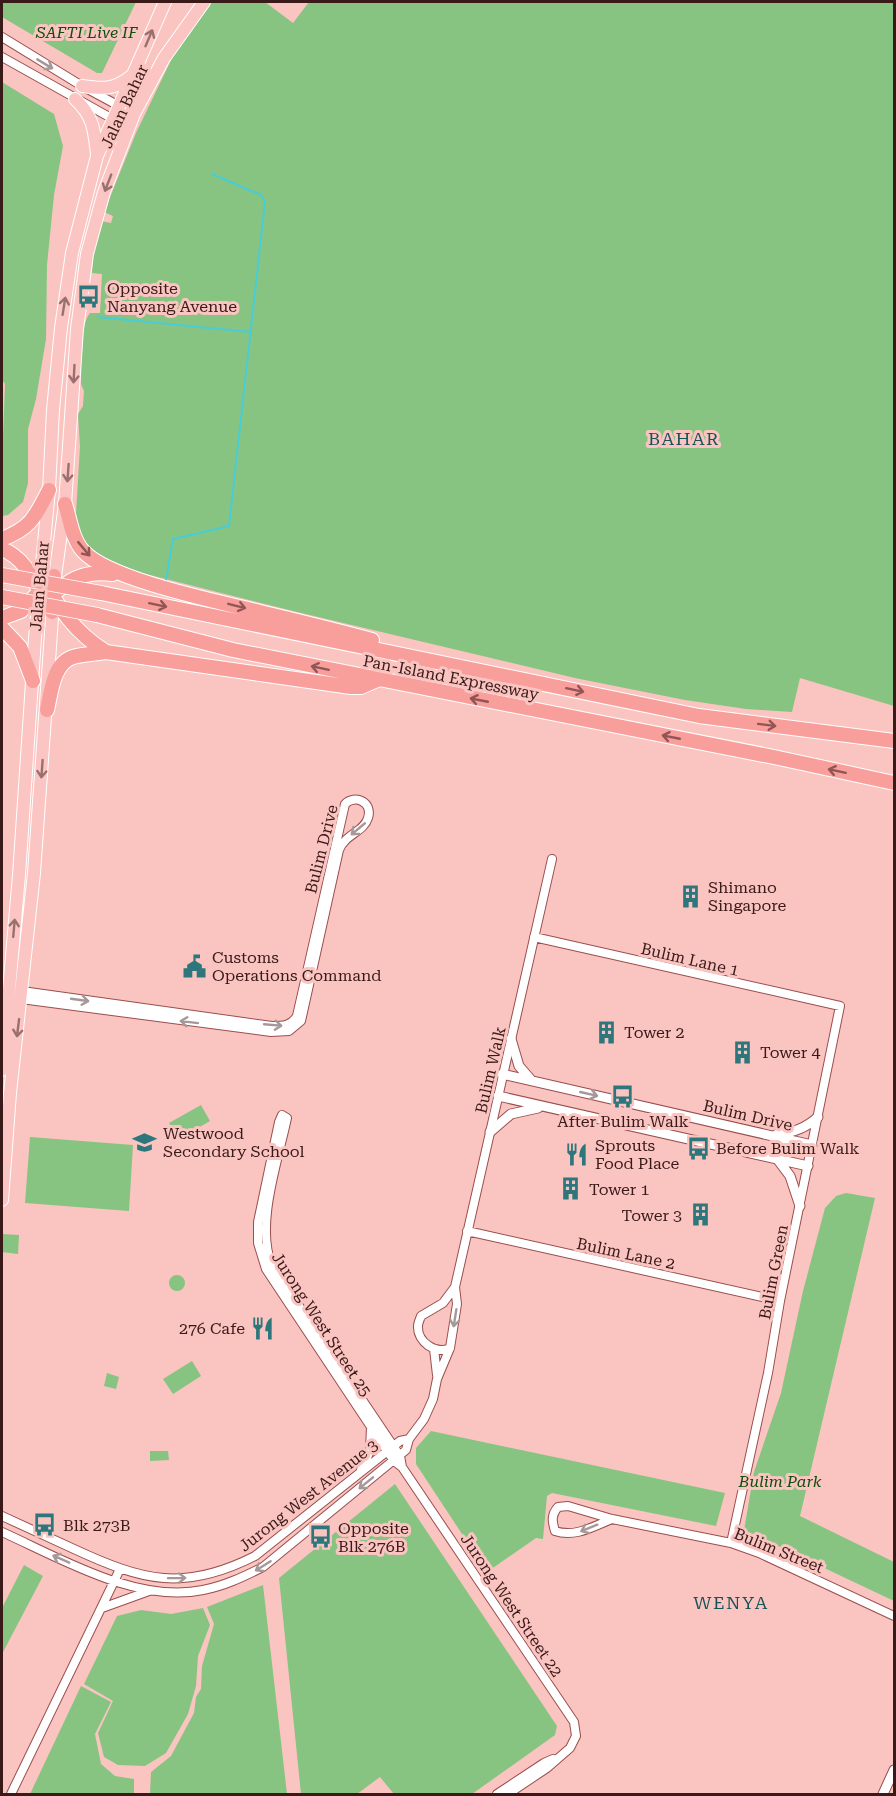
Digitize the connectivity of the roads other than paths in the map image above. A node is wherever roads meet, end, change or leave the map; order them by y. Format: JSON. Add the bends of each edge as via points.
{"nodes":[{"id":1,"x":165,"y":2,"type":"edge"},
{"id":2,"x":204,"y":2,"type":"edge"},
{"id":3,"x":2,"y":38,"type":"edge"},
{"id":4,"x":2,"y":57,"type":"edge"},
{"id":5,"x":133,"y":74,"type":"junction"},
{"id":6,"x":82,"y":87,"type":"junction"},
{"id":7,"x":75,"y":99,"type":"junction"},
{"id":8,"x":119,"y":107,"type":"junction"},
{"id":9,"x":134,"y":114,"type":"junction"},
{"id":10,"x":113,"y":120,"type":"junction"},
{"id":11,"x":129,"y":128,"type":"junction"},
{"id":12,"x":97,"y":156,"type":"junction"},
{"id":13,"x":49,"y":490,"type":"junction"},
{"id":14,"x":66,"y":504,"type":"junction"},
{"id":15,"x":2,"y":539,"type":"edge"},
{"id":16,"x":2,"y":549,"type":"edge"},
{"id":17,"x":2,"y":574,"type":"edge"},
{"id":18,"x":127,"y":575,"type":"junction"},
{"id":19,"x":46,"y":593,"type":"junction"},
{"id":20,"x":2,"y":597,"type":"edge"},
{"id":21,"x":2,"y":618,"type":"edge"},
{"id":22,"x":2,"y":628,"type":"edge"},
{"id":23,"x":106,"y":652,"type":"junction"},
{"id":24,"x":415,"y":658,"type":"junction"},
{"id":25,"x":377,"y":680,"type":"junction"},
{"id":26,"x":33,"y":681,"type":"junction"},
{"id":27,"x":47,"y":710,"type":"junction"},
{"id":28,"x":894,"y":741,"type":"edge"},
{"id":29,"x":894,"y":783,"type":"edge"},
{"id":30,"x":552,"y":859,"type":"dead end"},
{"id":31,"x":34,"y":873,"type":"junction"},
{"id":32,"x":19,"y":875,"type":"junction"},
{"id":33,"x":534,"y":938,"type":"junction"},
{"id":34,"x":21,"y":995,"type":"junction"},
{"id":35,"x":840,"y":1006,"type":"joint"},
{"id":36,"x":511,"y":1039,"type":"junction"},
{"id":37,"x":2,"y":1070,"type":"edge"},
{"id":38,"x":502,"y":1074,"type":"junction"},
{"id":39,"x":532,"y":1081,"type":"junction"},
{"id":40,"x":498,"y":1096,"type":"junction"},
{"id":41,"x":543,"y":1107,"type":"junction"},
{"id":42,"x":818,"y":1117,"type":"junction"},
{"id":43,"x":490,"y":1132,"type":"junction"},
{"id":44,"x":769,"y":1135,"type":"junction"},
{"id":45,"x":812,"y":1145,"type":"junction"},
{"id":46,"x":778,"y":1160,"type":"junction"},
{"id":47,"x":808,"y":1166,"type":"junction"},
{"id":48,"x":2,"y":1200,"type":"edge"},
{"id":49,"x":800,"y":1206,"type":"junction"},
{"id":50,"x":467,"y":1231,"type":"junction"},
{"id":51,"x":455,"y":1287,"type":"junction"},
{"id":52,"x":780,"y":1301,"type":"junction"},
{"id":53,"x":450,"y":1348,"type":"junction"},
{"id":54,"x":434,"y":1349,"type":"junction"},
{"id":55,"x":437,"y":1379,"type":"junction"},
{"id":56,"x":371,"y":1426,"type":"junction"},
{"id":57,"x":409,"y":1439,"type":"junction"},
{"id":58,"x":390,"y":1448,"type":"junction"},
{"id":59,"x":397,"y":1458,"type":"junction"},
{"id":60,"x":360,"y":1471,"type":"junction"},
{"id":61,"x":2,"y":1516,"type":"edge"},
{"id":62,"x":612,"y":1519,"type":"junction"},
{"id":63,"x":2,"y":1532,"type":"edge"},
{"id":64,"x":731,"y":1543,"type":"junction"},
{"id":65,"x":120,"y":1569,"type":"junction"},
{"id":66,"x":114,"y":1583,"type":"junction"},
{"id":67,"x":150,"y":1591,"type":"junction"},
{"id":68,"x":102,"y":1608,"type":"junction"},
{"id":69,"x":894,"y":1616,"type":"edge"},
{"id":70,"x":557,"y":1758,"type":"junction"},
{"id":71,"x":894,"y":1770,"type":"edge"},
{"id":72,"x":11,"y":1794,"type":"edge"},
{"id":73,"x":497,"y":1794,"type":"edge"},
{"id":74,"x":508,"y":1794,"type":"edge"},
{"id":75,"x":883,"y":1794,"type":"edge"}],
"edges":[{"from":5,"to":1,"type":"main road","name":"Jalan Bahar","one_way":true},
{"from":2,"to":9,"type":"main road","name":"Jalan Bahar","via":[[164,58]]},
{"from":3,"to":6,"type":"street","one_way":true},
{"from":4,"to":7,"type":"street"},
{"from":5,"to":6,"type":"main road","via":[[116,87]]},
{"from":5,"to":8,"type":"main road","name":"Jalan Bahar"},
{"from":6,"to":8,"type":"street"},
{"from":7,"to":10,"type":"street"},
{"from":7,"to":12,"type":"main road","via":[[94,126]]},
{"from":8,"to":9,"type":"street"},
{"from":8,"to":10,"type":"main road","name":"Jalan Bahar"},
{"from":9,"to":11,"type":"main road","name":"Jalan Bahar"},
{"from":10,"to":11,"type":"street"},
{"from":10,"to":12,"type":"main road","name":"Jalan Bahar"},
{"from":11,"to":14,"type":"main road","name":"Jalan Bahar","one_way":true,"via":[[104,192],[87,254],[77,329]]},
{"from":13,"to":12,"type":"main road","name":"Jalan Bahar","one_way":true,"via":[[61,328],[77,229]]},
{"from":13,"to":15,"type":"highway","via":[[34,518],[20,532]]},
{"from":13,"to":19,"type":"main road","name":"Jalan Bahar"},
{"from":14,"to":18,"type":"highway","one_way":true,"via":[[82,550]]},
{"from":14,"to":19,"type":"main road","name":"Jalan Bahar"},
{"from":16,"to":19,"type":"highway","via":[[16,556]]},
{"from":17,"to":24,"type":"highway","name":"Pan-Island Expressway","one_way":true,"bridge":true},
{"from":18,"to":19,"type":"highway","via":[[80,575]]},
{"from":18,"to":24,"type":"highway","one_way":true,"via":[[373,641]]},
{"from":19,"to":21,"type":"highway","via":[[21,611]]},
{"from":19,"to":23,"type":"highway","via":[[85,638]]},
{"from":19,"to":26,"type":"main road","name":"Jalan Bahar"},
{"from":19,"to":27,"type":"main road","name":"Jalan Bahar"},
{"from":25,"to":20,"type":"highway","name":"Pan-Island Expressway","one_way":true,"bridge":true,"via":[[233,650],[98,615]]},
{"from":22,"to":26,"type":"highway","via":[[20,647]]},
{"from":23,"to":25,"type":"highway","via":[[351,687]]},
{"from":23,"to":27,"type":"highway","via":[[71,657],[60,667],[54,676]]},
{"from":24,"to":28,"type":"highway","name":"Pan-Island Expressway","one_way":true,"via":[[699,716]]},
{"from":29,"to":25,"type":"highway","name":"Pan-Island Expressway","one_way":true},
{"from":26,"to":32,"type":"main road","name":"Jalan Bahar"},
{"from":27,"to":31,"type":"main road","name":"Jalan Bahar","one_way":true},
{"from":30,"to":33,"type":"street","name":"Bulim Walk"},
{"from":31,"to":32,"type":"main road","via":[[26,882]]},
{"from":31,"to":34,"type":"main road","name":"Jalan Bahar"},
{"from":37,"to":32,"type":"main road","name":"Jalan Bahar","one_way":true},
{"from":33,"to":35,"type":"street","name":"Bulim Lane 1"},
{"from":33,"to":36,"type":"street","name":"Bulim Walk"},
{"from":34,"to":34,"type":"street","name":"Bulim Drive","one_way":true,"via":[[272,1026],[294,1022],[345,804],[356,799],[369,809],[364,826],[344,840],[339,850],[301,1021],[289,1031],[271,1032]]},
{"from":34,"to":48,"type":"main road","name":"Jalan Bahar","one_way":true},
{"from":35,"to":42,"type":"street","name":"Bulim Green"},
{"from":36,"to":38,"type":"street","name":"Bulim Walk"},
{"from":36,"to":39,"type":"street","via":[[519,1066]]},
{"from":38,"to":39,"type":"street","name":"Bulim Drive"},
{"from":38,"to":40,"type":"street","name":"Bulim Walk"},
{"from":39,"to":44,"type":"street","name":"Bulim Drive","one_way":true},
{"from":40,"to":41,"type":"street"},
{"from":40,"to":43,"type":"street","name":"Bulim Walk"},
{"from":41,"to":43,"type":"street","via":[[511,1114]]},
{"from":41,"to":46,"type":"street"},
{"from":42,"to":44,"type":"street","via":[[802,1129]]},
{"from":42,"to":45,"type":"street","name":"Bulim Green"},
{"from":43,"to":50,"type":"street","name":"Bulim Walk"},
{"from":44,"to":45,"type":"street","name":"Bulim Drive"},
{"from":45,"to":47,"type":"street","name":"Bulim Green"},
{"from":46,"to":47,"type":"street"},
{"from":46,"to":49,"type":"street","via":[[790,1176]]},
{"from":47,"to":49,"type":"street","name":"Bulim Green"},
{"from":49,"to":52,"type":"street","name":"Bulim Green"},
{"from":50,"to":51,"type":"street","name":"Bulim Walk"},
{"from":50,"to":52,"type":"street","name":"Bulim Lane 2"},
{"from":51,"to":53,"type":"street","name":"Bulim Walk","one_way":true,"via":[[457,1304]]},
{"from":51,"to":54,"type":"street","name":"Bulim Walk","via":[[443,1303],[421,1316],[418,1327],[423,1341]]},
{"from":52,"to":64,"type":"street","name":"Bulim Green"},
{"from":53,"to":54,"type":"street"},
{"from":53,"to":55,"type":"street","name":"Bulim Walk"},
{"from":54,"to":55,"type":"street","name":"Bulim Walk"},
{"from":55,"to":57,"type":"street","name":"Bulim Walk","via":[[424,1419]]},
{"from":56,"to":58,"type":"street","name":"Jurong West Street 25"},
{"from":56,"to":58,"type":"street","name":"Jurong West Street 25","via":[[267,1269],[260,1252],[258,1222],[282,1114],[287,1118],[265,1223],[267,1255]]},
{"from":56,"to":60,"type":"street","via":[[370,1451]]},
{"from":57,"to":58,"type":"street"},
{"from":57,"to":59,"type":"street","name":"Bulim Walk","via":[[406,1450]]},
{"from":58,"to":59,"type":"street","name":"Jurong West Street 25"},
{"from":58,"to":60,"type":"street","name":"Jurong West Avenue 3"},
{"from":59,"to":67,"type":"street","name":"Jurong West Avenue 3","one_way":true,"via":[[263,1567],[201,1591]]},
{"from":59,"to":70,"type":"street","name":"Jurong West Street 22","via":[[571,1715],[576,1736],[570,1748]]},
{"from":65,"to":60,"type":"street","name":"Jurong West Avenue 3","one_way":true,"via":[[153,1578],[182,1579],[231,1568],[274,1542]]},
{"from":61,"to":65,"type":"street","name":"Jurong West Avenue 3"},
{"from":62,"to":62,"type":"street","name":"Bulim Street","one_way":true,"via":[[565,1534],[555,1531],[552,1521],[558,1508],[568,1506]]},
{"from":62,"to":64,"type":"street","name":"Bulim Street"},
{"from":66,"to":63,"type":"street","name":"Jurong West Avenue 3","one_way":true},
{"from":64,"to":69,"type":"street","name":"Bulim Street"},
{"from":65,"to":66,"type":"street"},
{"from":66,"to":67,"type":"street","name":"Jurong West Avenue 3"},
{"from":66,"to":68,"type":"street"},
{"from":67,"to":68,"type":"street"},
{"from":68,"to":72,"type":"street"},
{"from":70,"to":73,"type":"street"},
{"from":70,"to":74,"type":"street"},
{"from":71,"to":75,"type":"street"}]}
